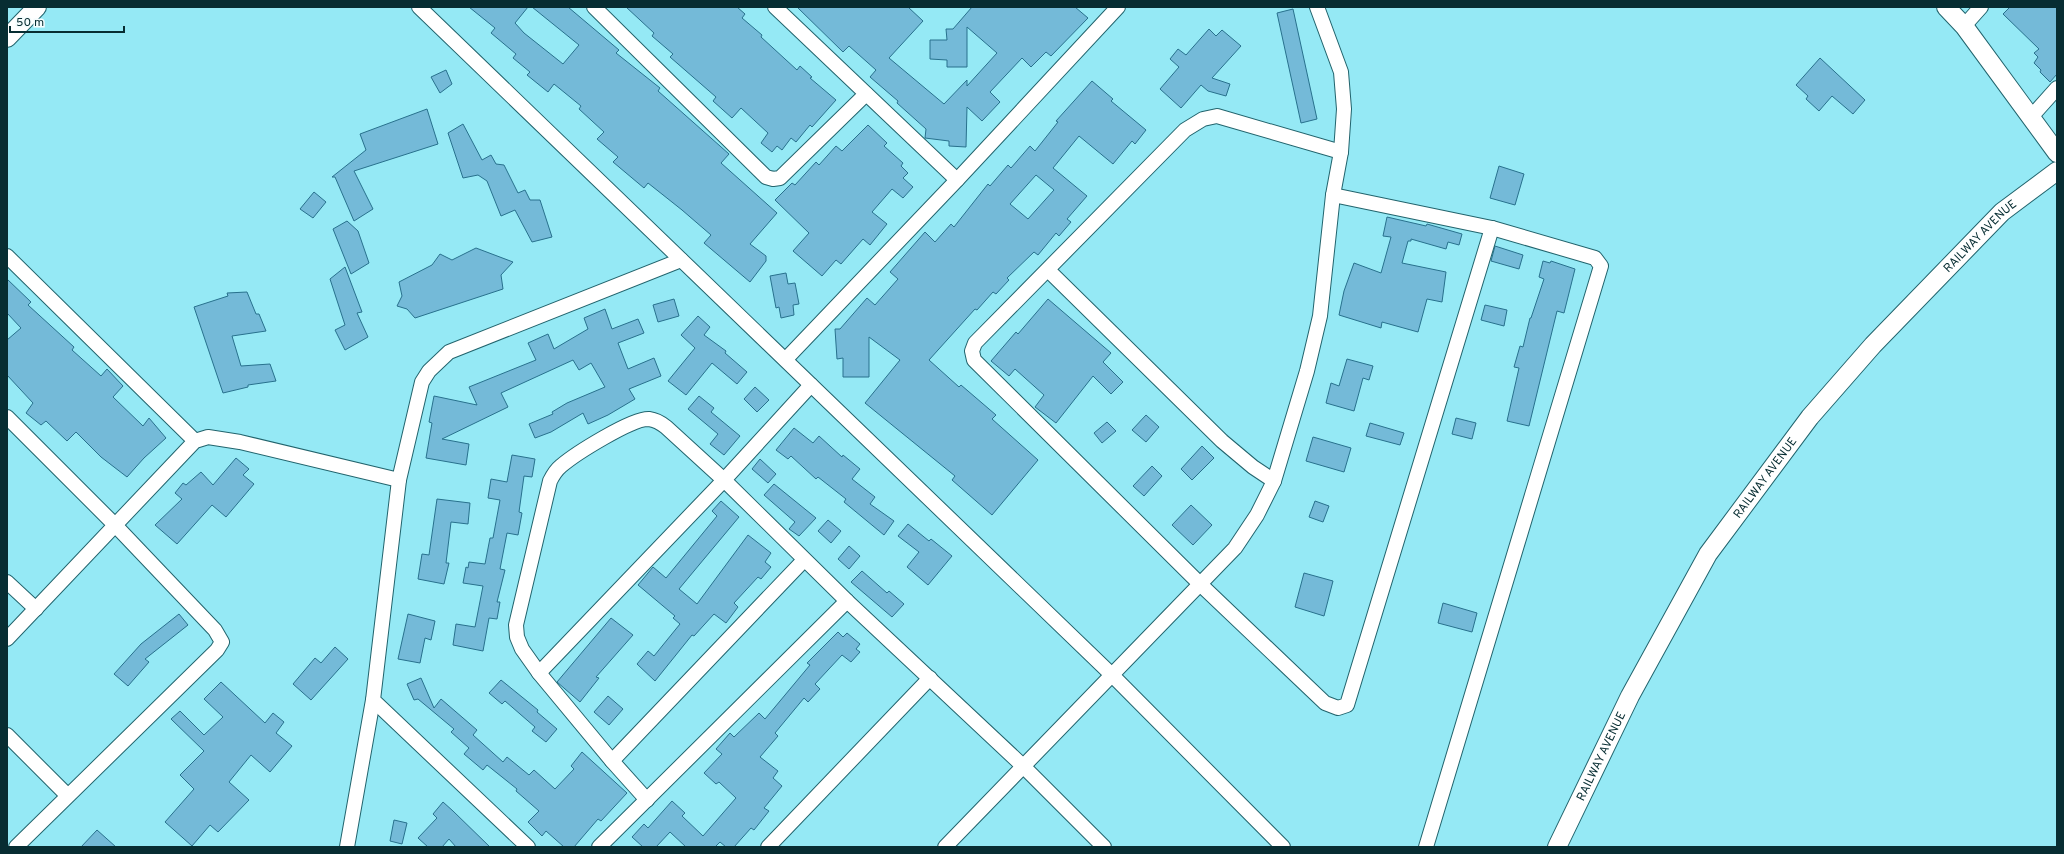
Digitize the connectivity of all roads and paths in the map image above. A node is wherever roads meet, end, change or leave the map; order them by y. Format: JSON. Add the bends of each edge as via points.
{"nodes":[{"id":1,"x":38,"y":7,"type":"edge"},
{"id":2,"x":419,"y":7,"type":"edge"},
{"id":3,"x":594,"y":7,"type":"edge"},
{"id":4,"x":775,"y":7,"type":"edge"},
{"id":5,"x":1118,"y":7,"type":"edge"},
{"id":6,"x":1317,"y":7,"type":"edge"},
{"id":7,"x":1946,"y":7,"type":"edge"},
{"id":8,"x":1981,"y":7,"type":"edge"},
{"id":9,"x":1964,"y":26,"type":"junction"},
{"id":10,"x":7,"y":38,"type":"edge"},
{"id":11,"x":2057,"y":88,"type":"edge"},
{"id":12,"x":866,"y":94,"type":"junction"},
{"id":13,"x":2031,"y":117,"type":"junction"},
{"id":14,"x":1341,"y":152,"type":"junction"},
{"id":15,"x":2057,"y":153,"type":"edge"},
{"id":16,"x":2057,"y":170,"type":"edge"},
{"id":17,"x":957,"y":180,"type":"junction"},
{"id":18,"x":1333,"y":195,"type":"junction"},
{"id":19,"x":1492,"y":228,"type":"junction"},
{"id":20,"x":7,"y":256,"type":"edge"},
{"id":21,"x":681,"y":260,"type":"junction"},
{"id":22,"x":1048,"y":270,"type":"junction"},
{"id":23,"x":786,"y":359,"type":"junction"},
{"id":24,"x":811,"y":385,"type":"junction"},
{"id":25,"x":7,"y":418,"type":"edge"},
{"id":26,"x":195,"y":441,"type":"junction"},
{"id":27,"x":399,"y":480,"type":"junction"},
{"id":28,"x":724,"y":480,"type":"junction"},
{"id":29,"x":1274,"y":480,"type":"junction"},
{"id":30,"x":114,"y":525,"type":"junction"},
{"id":31,"x":804,"y":560,"type":"junction"},
{"id":32,"x":7,"y":582,"type":"edge"},
{"id":33,"x":1200,"y":584,"type":"junction"},
{"id":34,"x":847,"y":601,"type":"junction"},
{"id":35,"x":36,"y":609,"type":"junction"},
{"id":36,"x":7,"y":639,"type":"edge"},
{"id":37,"x":539,"y":673,"type":"junction"},
{"id":38,"x":1113,"y":676,"type":"junction"},
{"id":39,"x":930,"y":678,"type":"junction"},
{"id":40,"x":373,"y":700,"type":"junction"},
{"id":41,"x":7,"y":735,"type":"edge"},
{"id":42,"x":612,"y":761,"type":"junction"},
{"id":43,"x":1023,"y":766,"type":"junction"},
{"id":44,"x":67,"y":795,"type":"junction"},
{"id":45,"x":647,"y":800,"type":"junction"},
{"id":46,"x":16,"y":847,"type":"edge"},
{"id":47,"x":347,"y":847,"type":"edge"},
{"id":48,"x":528,"y":847,"type":"edge"},
{"id":49,"x":599,"y":847,"type":"edge"},
{"id":50,"x":768,"y":847,"type":"edge"},
{"id":51,"x":945,"y":847,"type":"edge"},
{"id":52,"x":1104,"y":847,"type":"edge"},
{"id":53,"x":1283,"y":847,"type":"edge"},
{"id":54,"x":1426,"y":847,"type":"edge"},
{"id":55,"x":1558,"y":847,"type":"edge"}],
"edges":[{"from":1,"to":10,"type":"street"},
{"from":2,"to":21,"type":"street"},
{"from":3,"to":12,"type":"street","via":[[766,177],[780,178]]},
{"from":4,"to":12,"type":"street"},
{"from":5,"to":17,"type":"street"},
{"from":6,"to":14,"type":"street","via":[[1341,72],[1344,109]]},
{"from":7,"to":9,"type":"street"},
{"from":8,"to":9,"type":"street"},
{"from":9,"to":13,"type":"street"},
{"from":11,"to":13,"type":"street"},
{"from":12,"to":17,"type":"street"},
{"from":13,"to":15,"type":"street"},
{"from":14,"to":18,"type":"street"},
{"from":14,"to":22,"type":"street","via":[[1217,116],[1204,119],[1185,130]]},
{"from":16,"to":55,"type":"street","name":"RAILWAY AVENUE","via":[[2002,212],[1873,345],[1810,417],[1708,554],[1630,696]]},
{"from":17,"to":23,"type":"street"},
{"from":18,"to":19,"type":"street"},
{"from":18,"to":29,"type":"street","via":[[1320,316],[1307,371]]},
{"from":19,"to":33,"type":"street","via":[[1347,705],[1338,708],[1325,702]]},
{"from":19,"to":54,"type":"street","via":[[1595,258],[1601,266]]},
{"from":20,"to":26,"type":"street"},
{"from":21,"to":23,"type":"street"},
{"from":21,"to":27,"type":"street","via":[[449,352],[429,371],[422,382]]},
{"from":22,"to":29,"type":"street","via":[[1222,441],[1253,467]]},
{"from":22,"to":33,"type":"street","via":[[975,343],[972,352],[974,360]]},
{"from":23,"to":24,"type":"street"},
{"from":24,"to":28,"type":"street"},
{"from":24,"to":38,"type":"street"},
{"from":25,"to":30,"type":"street"},
{"from":26,"to":27,"type":"street","via":[[208,437],[240,442]]},
{"from":26,"to":30,"type":"street"},
{"from":27,"to":40,"type":"street"},
{"from":28,"to":31,"type":"street"},
{"from":28,"to":37,"type":"street"},
{"from":28,"to":37,"type":"street","via":[[666,427],[650,419],[632,423],[559,467],[550,481],[516,625],[522,649]]},
{"from":29,"to":33,"type":"street","via":[[1257,515],[1234,548]]},
{"from":30,"to":35,"type":"street"},
{"from":30,"to":44,"type":"street","via":[[215,630],[222,642],[217,650]]},
{"from":31,"to":34,"type":"street"},
{"from":31,"to":42,"type":"street"},
{"from":32,"to":35,"type":"street"},
{"from":33,"to":38,"type":"street"},
{"from":34,"to":39,"type":"street"},
{"from":34,"to":45,"type":"street"},
{"from":35,"to":36,"type":"street"},
{"from":37,"to":42,"type":"street"},
{"from":38,"to":43,"type":"street"},
{"from":38,"to":53,"type":"street"},
{"from":39,"to":43,"type":"street"},
{"from":39,"to":50,"type":"street"},
{"from":40,"to":47,"type":"street"},
{"from":40,"to":48,"type":"street"},
{"from":41,"to":44,"type":"street"},
{"from":42,"to":45,"type":"street"},
{"from":43,"to":51,"type":"street"},
{"from":43,"to":52,"type":"street"},
{"from":44,"to":46,"type":"street"},
{"from":45,"to":49,"type":"street"}]}
